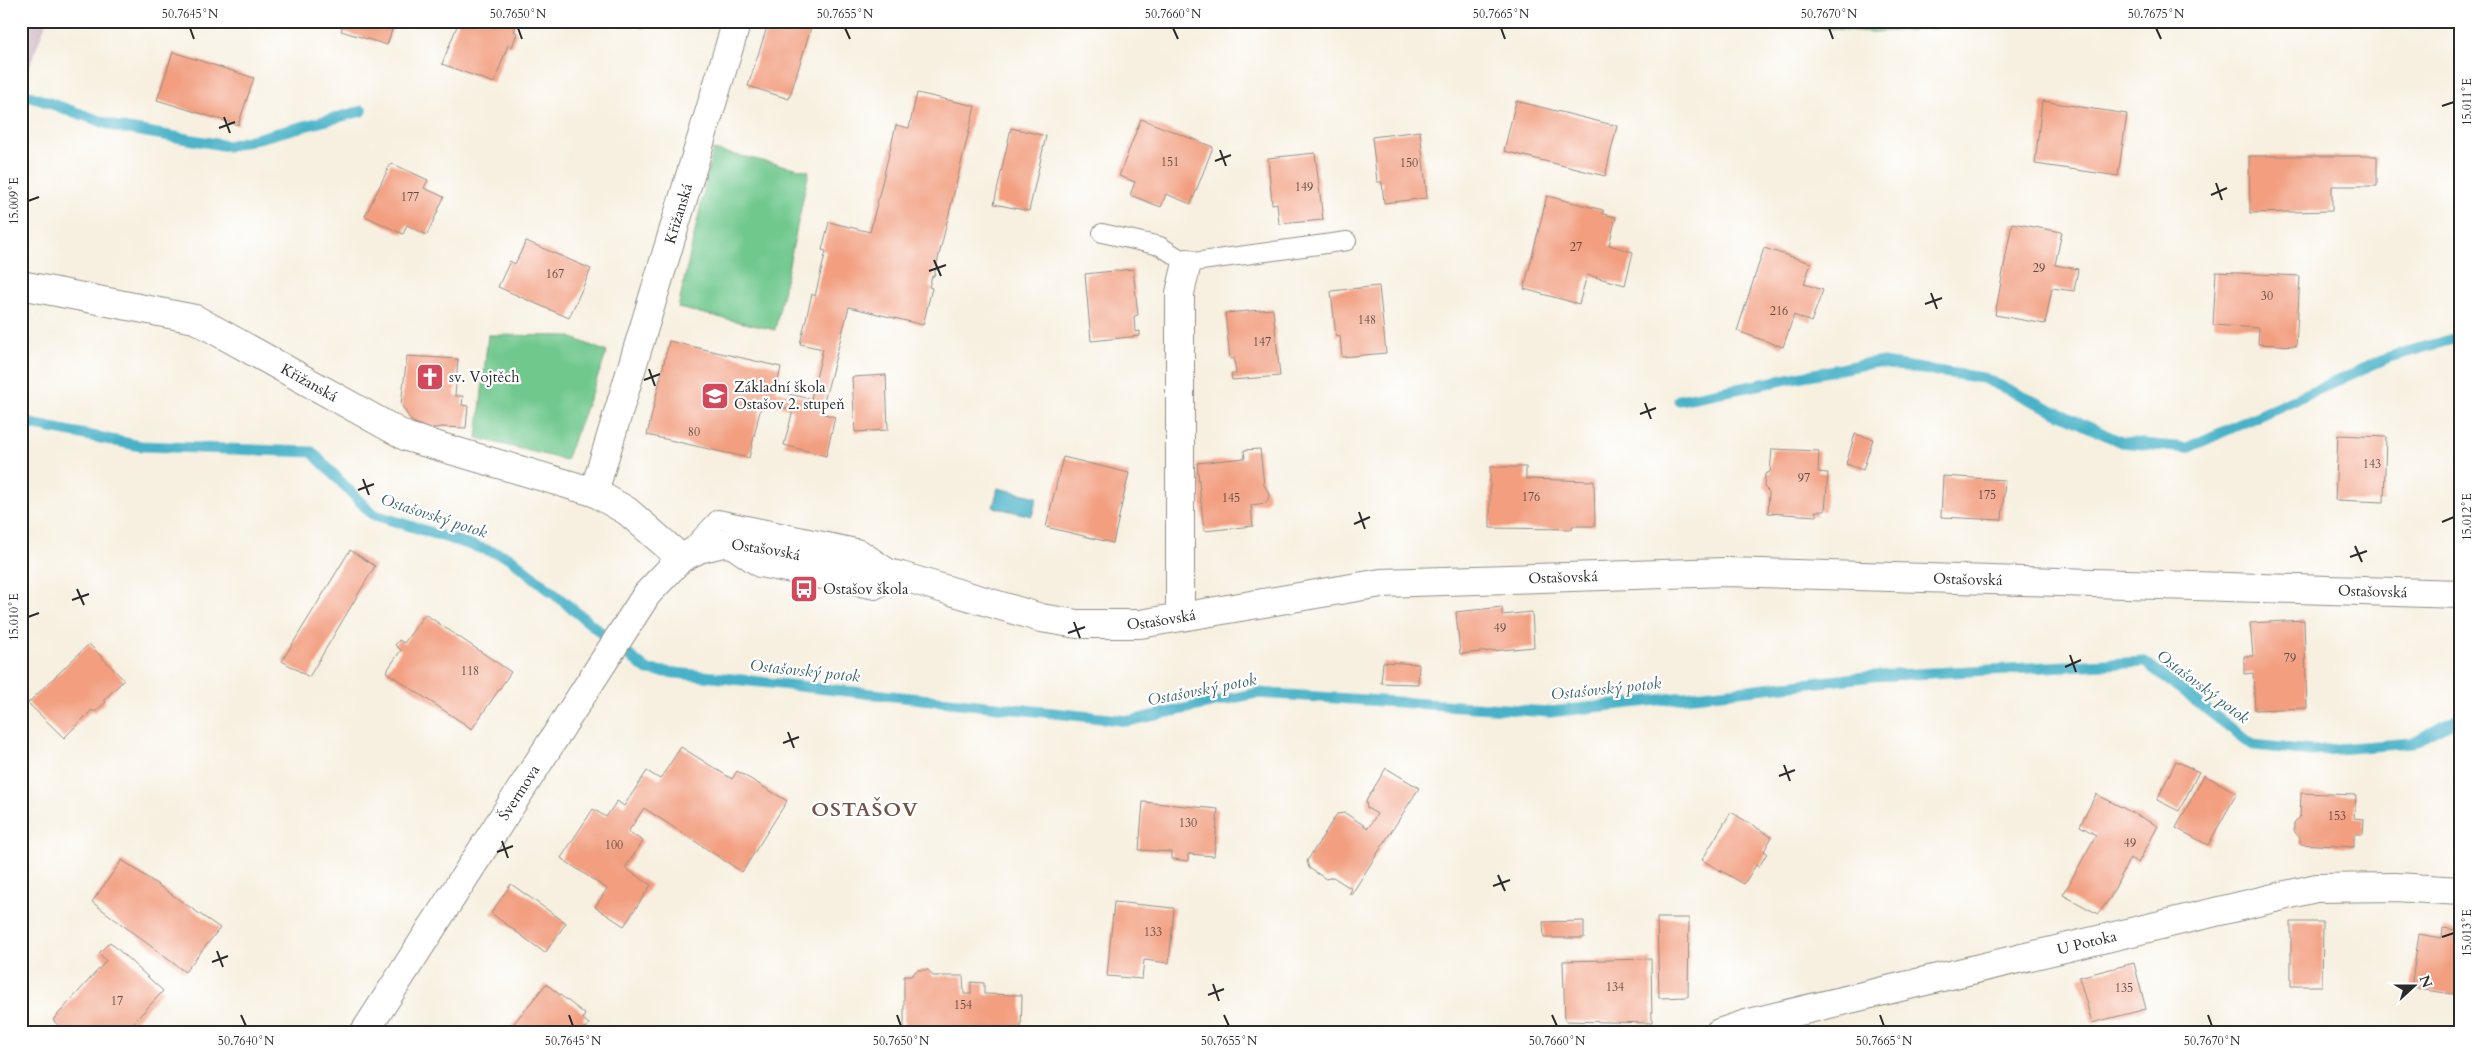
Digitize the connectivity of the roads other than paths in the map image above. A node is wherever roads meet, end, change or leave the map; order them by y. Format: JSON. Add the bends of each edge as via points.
{"nodes":[{"id":1,"x":738,"y":21,"type":"edge"},
{"id":2,"x":1102,"y":233,"type":"dead end"},
{"id":3,"x":1348,"y":241,"type":"dead end"},
{"id":4,"x":1187,"y":263,"type":"junction"},
{"id":5,"x":21,"y":285,"type":"edge"},
{"id":6,"x":594,"y":492,"type":"junction"},
{"id":7,"x":682,"y":558,"type":"junction"},
{"id":8,"x":901,"y":576,"type":"junction"},
{"id":9,"x":2460,"y":594,"type":"edge"},
{"id":10,"x":1180,"y":617,"type":"junction"},
{"id":11,"x":2460,"y":891,"type":"edge"},
{"id":12,"x":364,"y":1033,"type":"edge"},
{"id":13,"x":1719,"y":1033,"type":"edge"}],
"edges":[{"from":1,"to":6,"type":"street","name":"Křižanská"},
{"from":2,"to":4,"type":"lane","via":[[1160,246]]},
{"from":3,"to":4,"type":"lane"},
{"from":4,"to":10,"type":"street","via":[[1180,293]]},
{"from":5,"to":6,"type":"street","name":"Křižanská","via":[[195,319],[407,437]]},
{"from":6,"to":7,"type":"street","name":"Křižanská","via":[[627,511]]},
{"from":7,"to":8,"type":"street","name":"Ostašovská","via":[[699,549],[723,543]]},
{"from":7,"to":8,"type":"lane","via":[[718,519],[861,550]]},
{"from":7,"to":12,"type":"street","name":"Švermova","via":[[647,594]]},
{"from":8,"to":10,"type":"street","name":"Ostašovská","via":[[1041,618],[1077,624],[1140,624]]},
{"from":9,"to":10,"type":"street","name":"Ostašovská","via":[[1726,572],[1380,583]]},
{"from":11,"to":13,"type":"street","name":"U Potoka","via":[[2394,887],[2316,888],[1749,1023]]}]}
